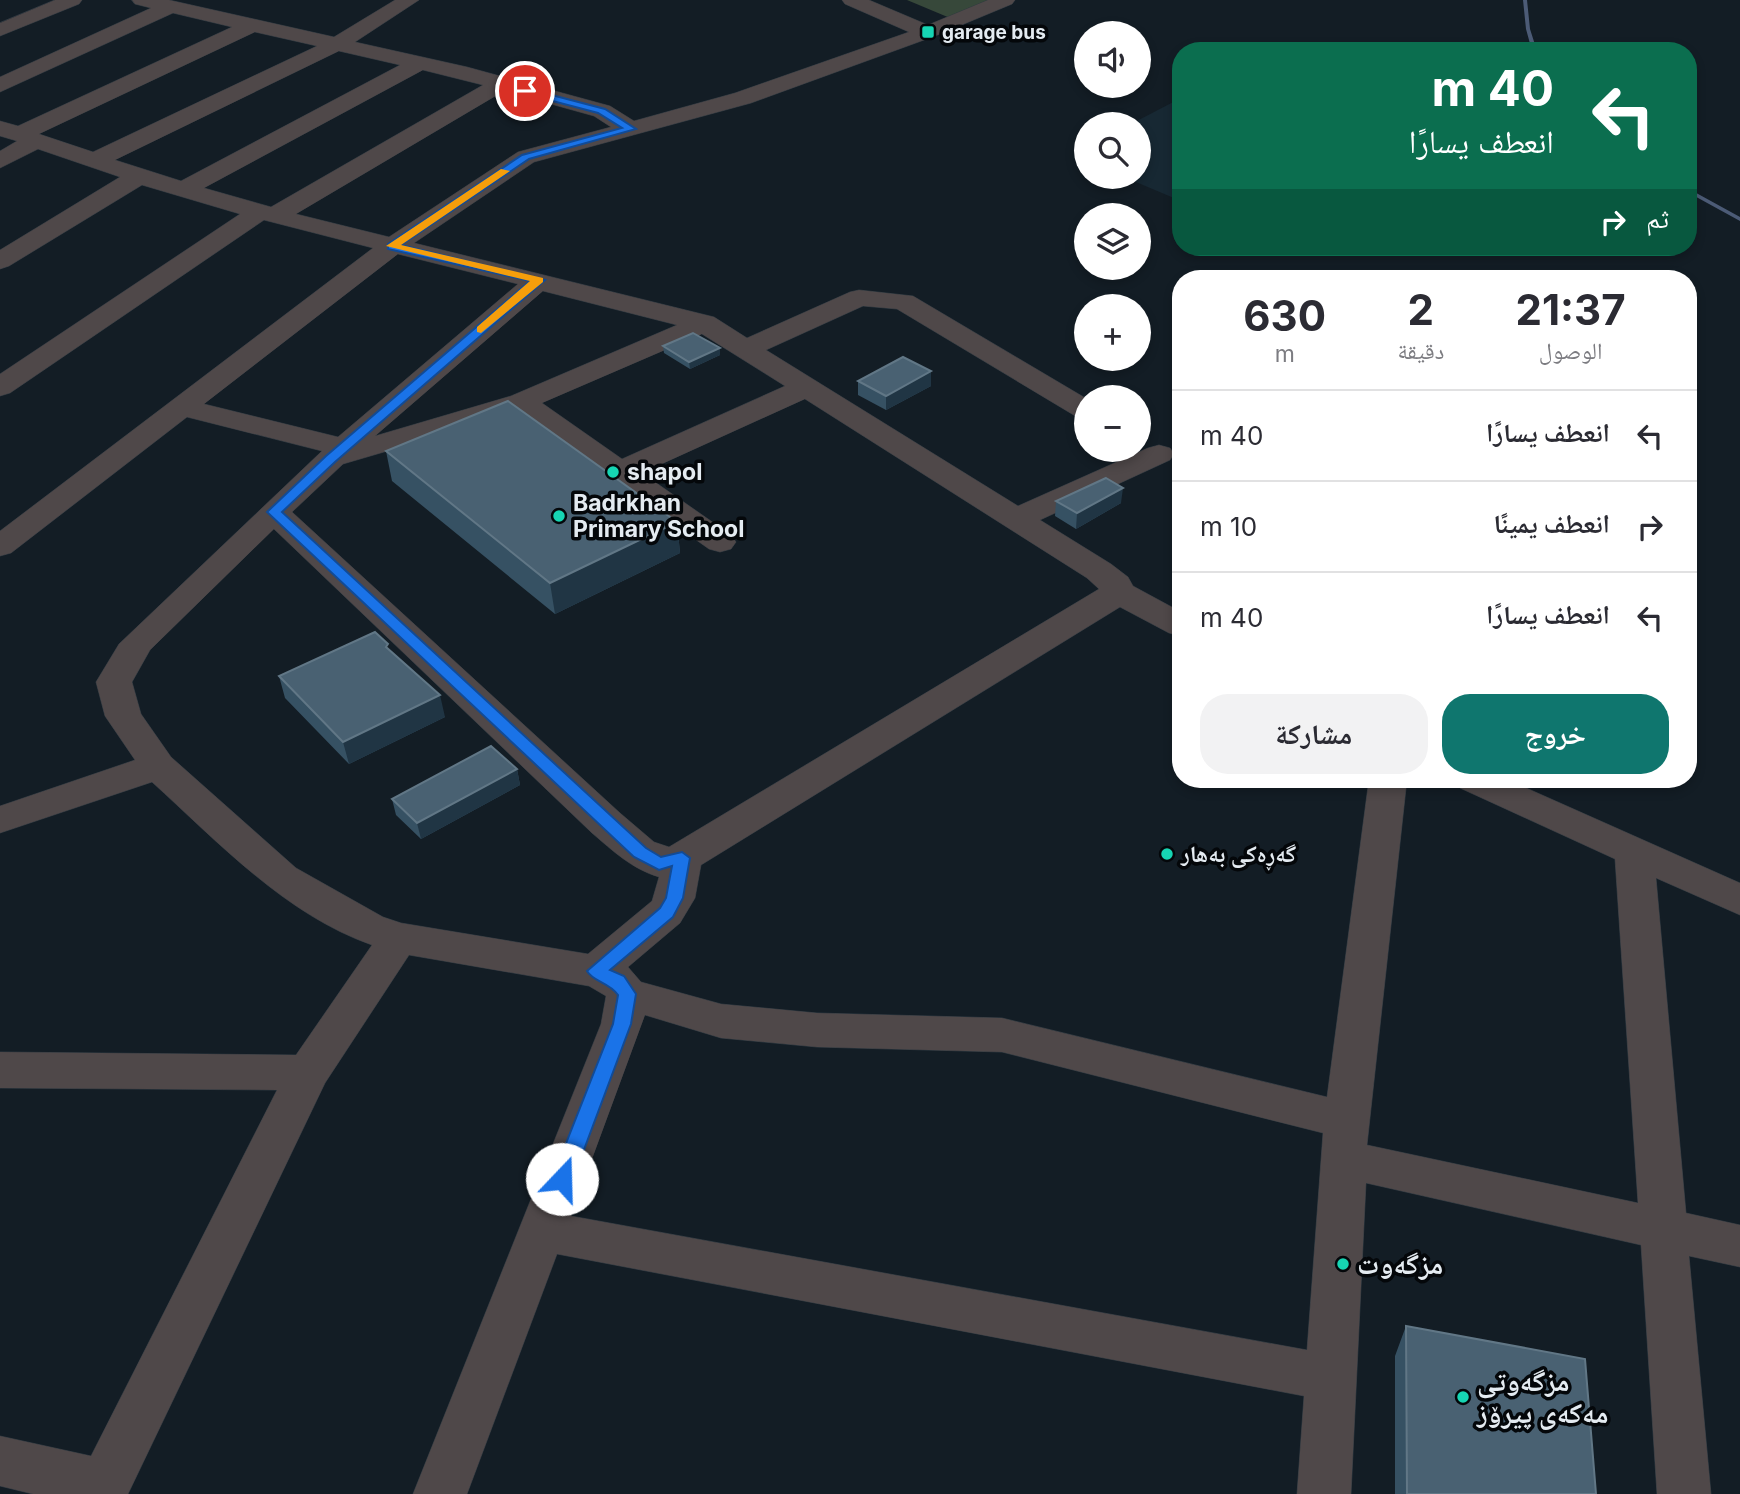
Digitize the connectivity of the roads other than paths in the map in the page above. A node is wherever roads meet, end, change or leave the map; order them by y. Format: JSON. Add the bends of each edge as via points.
{"nodes":[{"id":1,"x":72,"y":0,"type":"edge"},
{"id":2,"x":142,"y":0,"type":"edge"},
{"id":3,"x":409,"y":0,"type":"edge"},
{"id":4,"x":852,"y":0,"type":"edge"},
{"id":5,"x":1005,"y":0,"type":"edge"},
{"id":6,"x":170,"y":7,"type":"junction"},
{"id":7,"x":250,"y":26,"type":"junction"},
{"id":8,"x":0,"y":30,"type":"edge"},
{"id":9,"x":928,"y":32,"type":"junction"},
{"id":10,"x":337,"y":44,"type":"junction"},
{"id":11,"x":418,"y":64,"type":"junction"},
{"id":12,"x":502,"y":84,"type":"junction"},
{"id":13,"x":0,"y":85,"type":"edge"},
{"id":14,"x":631,"y":129,"type":"junction"},
{"id":15,"x":19,"y":134,"type":"edge"},
{"id":16,"x":0,"y":161,"type":"edge"},
{"id":17,"x":94,"y":161,"type":"junction"},
{"id":18,"x":139,"y":176,"type":"junction"},
{"id":19,"x":184,"y":189,"type":"junction"},
{"id":20,"x":267,"y":214,"type":"junction"},
{"id":21,"x":392,"y":246,"type":"junction"},
{"id":22,"x":0,"y":261,"type":"edge"},
{"id":23,"x":539,"y":280,"type":"junction"},
{"id":24,"x":704,"y":323,"type":"junction"},
{"id":25,"x":745,"y":349,"type":"junction"},
{"id":26,"x":0,"y":387,"type":"edge"},
{"id":27,"x":807,"y":387,"type":"junction"},
{"id":28,"x":521,"y":402,"type":"junction"},
{"id":29,"x":1074,"y":403,"type":"edge"},
{"id":30,"x":181,"y":407,"type":"junction"},
{"id":31,"x":337,"y":453,"type":"junction"},
{"id":32,"x":1160,"y":454,"type":"edge"},
{"id":33,"x":620,"y":471,"type":"junction"},
{"id":34,"x":274,"y":512,"type":"junction"},
{"id":35,"x":1016,"y":519,"type":"junction"},
{"id":36,"x":8,"y":531,"type":"edge"},
{"id":37,"x":720,"y":542,"type":"dead end"},
{"id":38,"x":1116,"y":591,"type":"junction"},
{"id":39,"x":1172,"y":621,"type":"edge"},
{"id":40,"x":158,"y":766,"type":"junction"},
{"id":41,"x":1387,"y":788,"type":"edge"},
{"id":42,"x":1493,"y":788,"type":"edge"},
{"id":43,"x":0,"y":820,"type":"edge"},
{"id":44,"x":1634,"y":852,"type":"junction"},
{"id":45,"x":682,"y":858,"type":"junction"},
{"id":46,"x":1740,"y":900,"type":"edge"},
{"id":47,"x":399,"y":938,"type":"junction"},
{"id":48,"x":611,"y":982,"type":"junction"},
{"id":49,"x":0,"y":1070,"type":"edge"},
{"id":50,"x":308,"y":1073,"type":"junction"},
{"id":51,"x":1345,"y":1139,"type":"junction"},
{"id":52,"x":1665,"y":1229,"type":"junction"},
{"id":53,"x":543,"y":1231,"type":"junction"},
{"id":54,"x":1740,"y":1246,"type":"edge"},
{"id":55,"x":1331,"y":1378,"type":"junction"},
{"id":56,"x":0,"y":1461,"type":"edge"},
{"id":57,"x":102,"y":1490,"type":"edge"},
{"id":58,"x":453,"y":1490,"type":"edge"},
{"id":59,"x":1324,"y":1494,"type":"edge"},
{"id":60,"x":1684,"y":1494,"type":"edge"}],
"edges":[{"from":1,"to":8,"type":"street"},
{"from":2,"to":6,"type":"street"},
{"from":3,"to":10,"type":"street"},
{"from":4,"to":9,"type":"street"},
{"from":5,"to":9,"type":"street"},
{"from":6,"to":7,"type":"street"},
{"from":6,"to":13,"type":"street"},
{"from":7,"to":10,"type":"street"},
{"from":7,"to":15,"type":"street"},
{"from":9,"to":14,"type":"street","via":[[743,98]]},
{"from":10,"to":11,"type":"street"},
{"from":10,"to":17,"type":"street"},
{"from":11,"to":12,"type":"street"},
{"from":11,"to":19,"type":"street"},
{"from":12,"to":14,"type":"street","via":[[602,111]]},
{"from":12,"to":20,"type":"street"},
{"from":14,"to":21,"type":"street","via":[[526,157]]},
{"from":15,"to":16,"type":"street"},
{"from":15,"to":17,"type":"street"},
{"from":17,"to":18,"type":"street"},
{"from":18,"to":19,"type":"street"},
{"from":18,"to":22,"type":"street"},
{"from":19,"to":20,"type":"street"},
{"from":20,"to":21,"type":"street"},
{"from":20,"to":26,"type":"street"},
{"from":21,"to":23,"type":"street"},
{"from":21,"to":30,"type":"street"},
{"from":23,"to":24,"type":"street"},
{"from":23,"to":31,"type":"street"},
{"from":24,"to":25,"type":"street"},
{"from":24,"to":28,"type":"street"},
{"from":25,"to":27,"type":"street"},
{"from":25,"to":29,"type":"street","via":[[859,298],[904,302]]},
{"from":27,"to":33,"type":"street"},
{"from":27,"to":35,"type":"street"},
{"from":28,"to":31,"type":"street"},
{"from":28,"to":33,"type":"street"},
{"from":30,"to":31,"type":"street"},
{"from":30,"to":36,"type":"street"},
{"from":31,"to":34,"type":"street"},
{"from":32,"to":35,"type":"street"},
{"from":33,"to":37,"type":"street"},
{"from":34,"to":40,"type":"street","via":[[136,645],[114,682],[123,716]]},
{"from":34,"to":45,"type":"street","via":[[640,852],[659,863]]},
{"from":35,"to":38,"type":"street","via":[[1099,571],[1116,584]]},
{"from":38,"to":39,"type":"street"},
{"from":38,"to":45,"type":"street"},
{"from":40,"to":43,"type":"street"},
{"from":40,"to":47,"type":"street","via":[[282,878],[369,928]]},
{"from":41,"to":51,"type":"street"},
{"from":42,"to":44,"type":"street"},
{"from":44,"to":46,"type":"street"},
{"from":44,"to":52,"type":"street"},
{"from":45,"to":48,"type":"street","via":[[675,898]]},
{"from":47,"to":48,"type":"street"},
{"from":47,"to":50,"type":"street"},
{"from":48,"to":51,"type":"street","via":[[721,1021],[817,1030],[1002,1035]]},
{"from":48,"to":53,"type":"street","via":[[622,1024]]},
{"from":49,"to":50,"type":"street"},
{"from":50,"to":57,"type":"street"},
{"from":51,"to":52,"type":"street"},
{"from":51,"to":55,"type":"street"},
{"from":52,"to":54,"type":"street"},
{"from":52,"to":60,"type":"street"},
{"from":53,"to":55,"type":"street"},
{"from":53,"to":58,"type":"street"},
{"from":55,"to":59,"type":"street"},
{"from":56,"to":57,"type":"street"}]}
